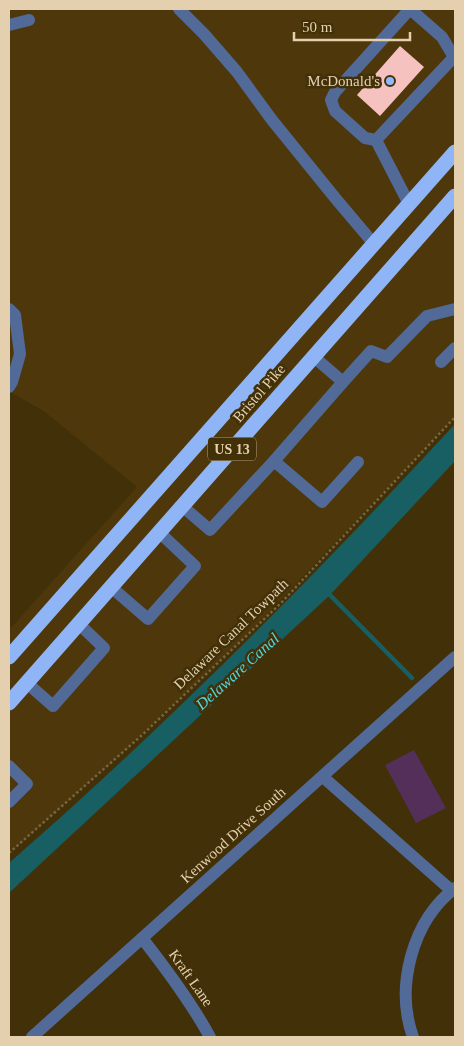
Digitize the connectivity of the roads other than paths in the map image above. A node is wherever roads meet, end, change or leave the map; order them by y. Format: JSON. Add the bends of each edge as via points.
{"nodes":[{"id":1,"x":179,"y":9,"type":"edge"},
{"id":2,"x":28,"y":20,"type":"dead end"},
{"id":3,"x":9,"y":25,"type":"edge"},
{"id":4,"x":455,"y":58,"type":"edge"},
{"id":5,"x":376,"y":140,"type":"junction"},
{"id":6,"x":455,"y":152,"type":"edge"},
{"id":7,"x":455,"y":196,"type":"edge"},
{"id":8,"x":409,"y":204,"type":"junction"},
{"id":9,"x":374,"y":244,"type":"junction"},
{"id":10,"x":9,"y":309,"type":"edge"},
{"id":11,"x":455,"y":309,"type":"edge"},
{"id":12,"x":455,"y":348,"type":"edge"},
{"id":13,"x":314,"y":357,"type":"junction"},
{"id":14,"x":441,"y":362,"type":"dead end"},
{"id":15,"x":343,"y":382,"type":"junction"},
{"id":16,"x":9,"y":387,"type":"edge"},
{"id":17,"x":274,"y":461,"type":"junction"},
{"id":18,"x":358,"y":462,"type":"dead end"},
{"id":19,"x":182,"y":506,"type":"junction"},
{"id":20,"x":159,"y":532,"type":"junction"},
{"id":21,"x":111,"y":587,"type":"junction"},
{"id":22,"x":78,"y":623,"type":"junction"},
{"id":23,"x":9,"y":657,"type":"edge"},
{"id":24,"x":455,"y":657,"type":"edge"},
{"id":25,"x":27,"y":683,"type":"junction"},
{"id":26,"x":9,"y":703,"type":"edge"},
{"id":27,"x":9,"y":766,"type":"edge"},
{"id":28,"x":323,"y":777,"type":"junction"},
{"id":29,"x":9,"y":802,"type":"edge"},
{"id":30,"x":454,"y":890,"type":"edge"},
{"id":31,"x":142,"y":938,"type":"junction"},
{"id":32,"x":32,"y":1037,"type":"edge"},
{"id":33,"x":210,"y":1037,"type":"edge"},
{"id":34,"x":413,"y":1037,"type":"edge"}],
"edges":[{"from":1,"to":9,"type":"street","via":[[236,72]]},
{"from":2,"to":3,"type":"street"},
{"from":4,"to":5,"type":"street"},
{"from":4,"to":5,"type":"street","via":[[442,37],[410,9],[331,100],[335,111],[365,138]]},
{"from":5,"to":8,"type":"street"},
{"from":6,"to":8,"type":"highway","name":"Bristol Pike","number":"US 13"},
{"from":7,"to":13,"type":"highway","name":"Bristol Pike","number":"US 13"},
{"from":8,"to":9,"type":"highway","name":"Bristol Pike","number":"US 13"},
{"from":9,"to":23,"type":"highway","name":"Bristol Pike","number":"US 13"},
{"from":10,"to":16,"type":"street","via":[[15,315],[20,354]]},
{"from":11,"to":15,"type":"street","via":[[427,316],[387,357],[372,351]]},
{"from":12,"to":14,"type":"street"},
{"from":13,"to":15,"type":"street"},
{"from":13,"to":19,"type":"highway","name":"Bristol Pike","number":"US 13"},
{"from":15,"to":17,"type":"street"},
{"from":17,"to":18,"type":"street","via":[[322,502]]},
{"from":17,"to":19,"type":"street","via":[[210,530]]},
{"from":19,"to":20,"type":"highway","name":"Bristol Pike","number":"US 13"},
{"from":20,"to":21,"type":"highway","name":"Bristol Pike","number":"US 13"},
{"from":20,"to":21,"type":"street","via":[[194,566],[148,619]]},
{"from":21,"to":22,"type":"highway","name":"Bristol Pike","number":"US 13"},
{"from":22,"to":25,"type":"highway","name":"Bristol Pike","number":"US 13"},
{"from":22,"to":25,"type":"street","via":[[104,648],[53,706]]},
{"from":24,"to":28,"type":"street","name":"Kenwood Drive South"},
{"from":25,"to":26,"type":"highway","name":"Bristol Pike","number":"US 13"},
{"from":27,"to":29,"type":"street","via":[[27,784]]},
{"from":28,"to":30,"type":"street"},
{"from":28,"to":31,"type":"street","name":"Kenwood Drive South"},
{"from":30,"to":34,"type":"street","via":[[432,913],[410,957],[406,984]]},
{"from":31,"to":32,"type":"street","name":"Kenwood Drive South"},
{"from":31,"to":33,"type":"street","name":"Kraft Lane","via":[[168,971]]}]}
